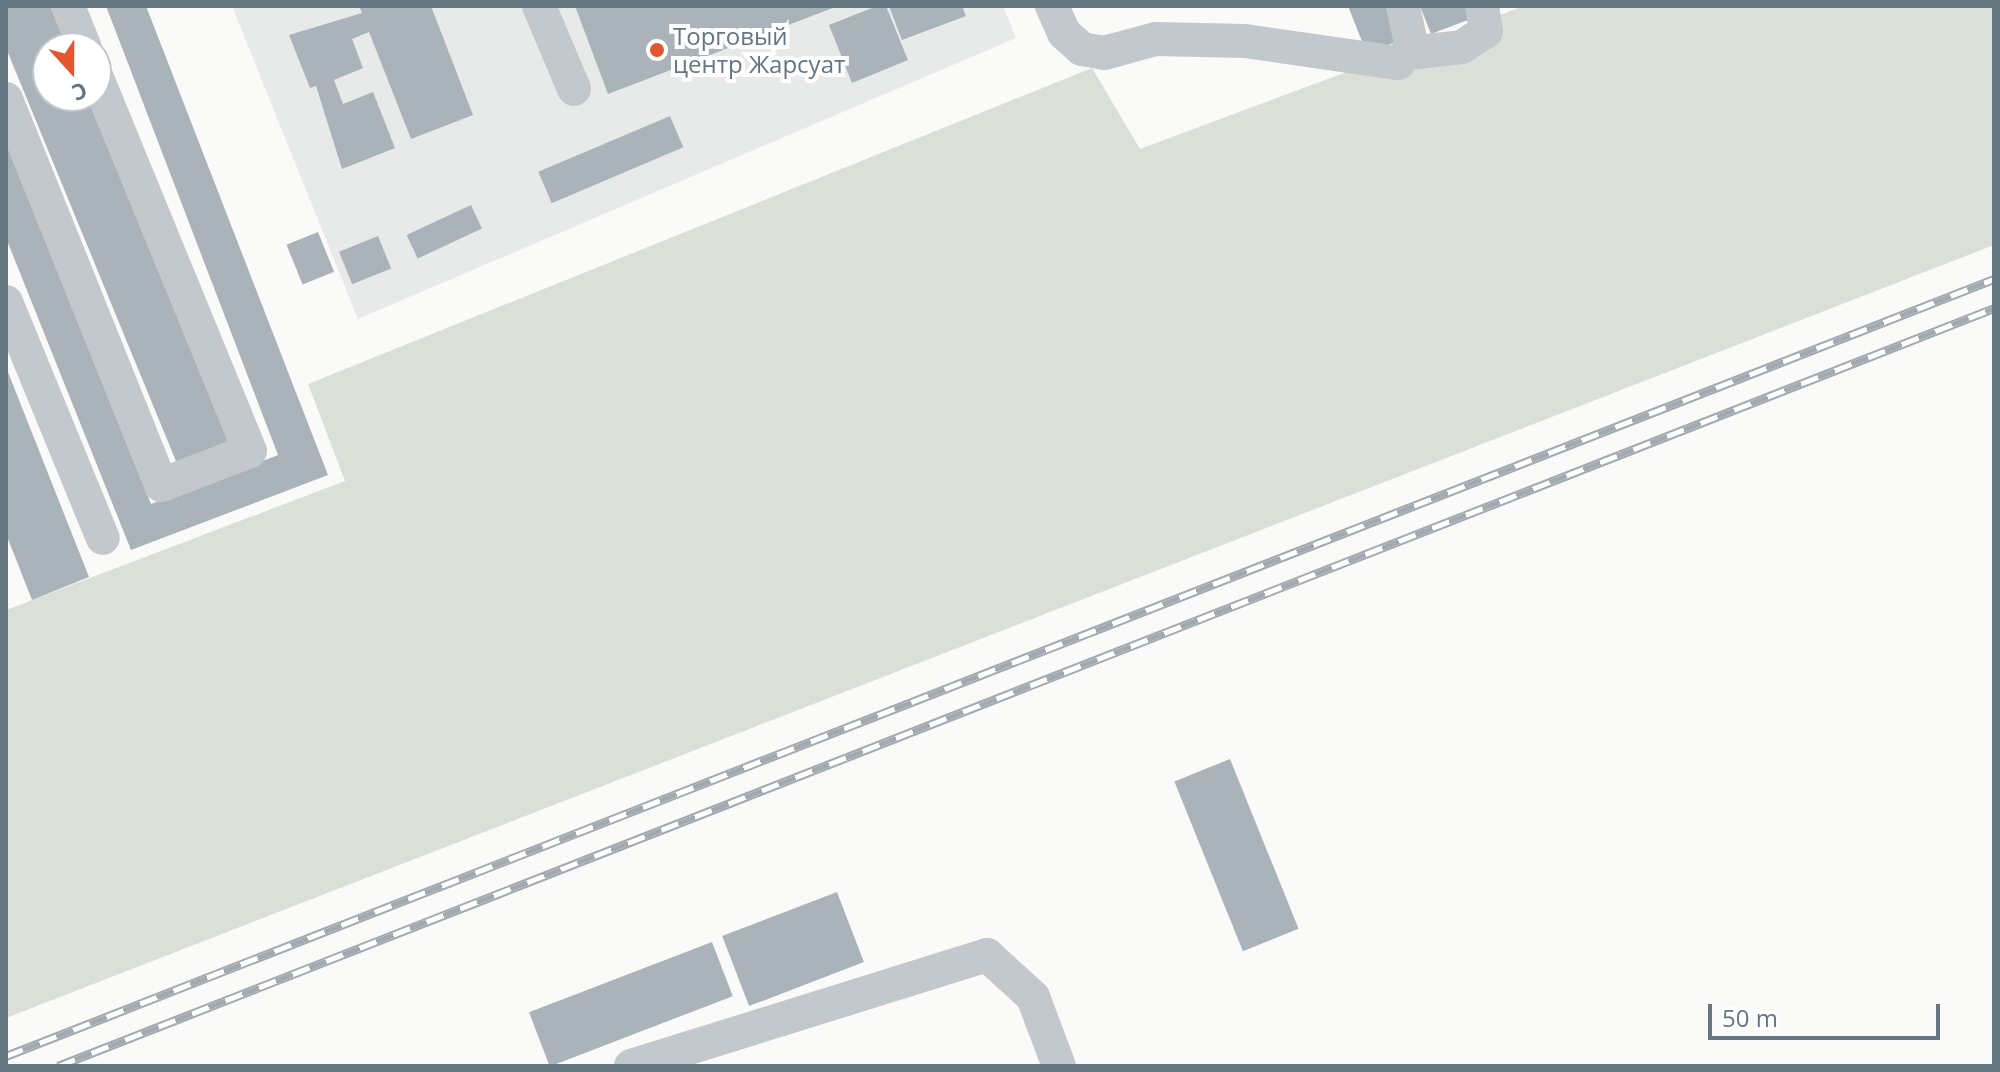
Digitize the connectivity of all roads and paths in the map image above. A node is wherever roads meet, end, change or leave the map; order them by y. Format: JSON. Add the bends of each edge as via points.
{"nodes":[{"id":1,"x":68,"y":6,"type":"edge"},
{"id":2,"x":539,"y":6,"type":"edge"},
{"id":3,"x":1052,"y":6,"type":"edge"},
{"id":4,"x":1403,"y":6,"type":"edge"},
{"id":5,"x":1482,"y":6,"type":"edge"},
{"id":6,"x":79,"y":32,"type":"edge"},
{"id":7,"x":1408,"y":53,"type":"junction"},
{"id":8,"x":574,"y":89,"type":"dead end"},
{"id":9,"x":6,"y":99,"type":"edge"},
{"id":10,"x":111,"y":112,"type":"edge"},
{"id":11,"x":6,"y":302,"type":"edge"},
{"id":12,"x":103,"y":538,"type":"dead end"},
{"id":13,"x":631,"y":1066,"type":"edge"},
{"id":14,"x":1059,"y":1066,"type":"edge"}],
"edges":[{"from":1,"to":6,"type":"street"},
{"from":2,"to":8,"type":"street"},
{"from":3,"to":7,"type":"street","via":[[1064,33],[1082,49],[1104,53],[1156,39],[1245,41],[1398,63]]},
{"from":4,"to":7,"type":"street","via":[[1412,30]]},
{"from":5,"to":7,"type":"street","via":[[1486,31],[1462,47]]},
{"from":9,"to":10,"type":"street","via":[[161,485],[250,451]]},
{"from":11,"to":12,"type":"street"},
{"from":13,"to":14,"type":"street","via":[[987,955],[1033,997]]}]}
